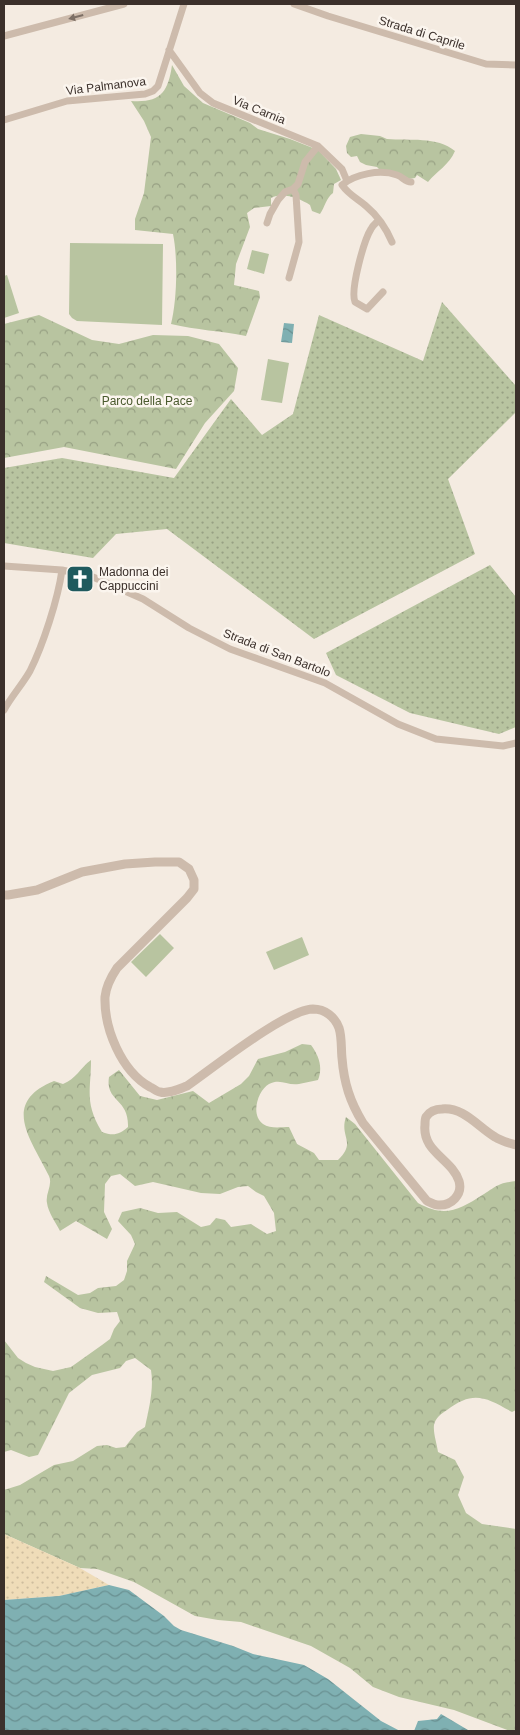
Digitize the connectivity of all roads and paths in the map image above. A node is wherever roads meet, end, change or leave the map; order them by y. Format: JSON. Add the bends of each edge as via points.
{"nodes":[{"id":1,"x":124,"y":4,"type":"edge"},
{"id":2,"x":184,"y":4,"type":"edge"},
{"id":3,"x":294,"y":4,"type":"edge"},
{"id":4,"x":4,"y":36,"type":"edge"},
{"id":5,"x":169,"y":50,"type":"junction"},
{"id":6,"x":516,"y":65,"type":"edge"},
{"id":7,"x":4,"y":120,"type":"edge"},
{"id":8,"x":318,"y":146,"type":"junction"},
{"id":9,"x":347,"y":181,"type":"junction"},
{"id":10,"x":411,"y":182,"type":"dead end"},
{"id":11,"x":294,"y":189,"type":"junction"},
{"id":12,"x":379,"y":220,"type":"junction"},
{"id":13,"x":267,"y":223,"type":"dead end"},
{"id":14,"x":392,"y":242,"type":"dead end"},
{"id":15,"x":289,"y":278,"type":"dead end"},
{"id":16,"x":383,"y":292,"type":"dead end"},
{"id":17,"x":4,"y":566,"type":"edge"},
{"id":18,"x":62,"y":570,"type":"junction"},
{"id":19,"x":4,"y":710,"type":"edge"},
{"id":20,"x":516,"y":743,"type":"edge"},
{"id":21,"x":4,"y":894,"type":"edge"},
{"id":22,"x":516,"y":1145,"type":"edge"}],
"edges":[{"from":1,"to":4,"type":"street","one_way":true},
{"from":2,"to":5,"type":"street"},
{"from":3,"to":6,"type":"street","name":"Strada di Caprile","via":[[486,64]]},
{"from":5,"to":7,"type":"street","name":"Via Palmanova","via":[[158,86],[146,94],[67,101]]},
{"from":5,"to":8,"type":"street","name":"Via Carnia","via":[[200,93],[213,103]]},
{"from":8,"to":9,"type":"street","name":"Via Carnia","via":[[342,170]]},
{"from":8,"to":11,"type":"street","via":[[305,162]]},
{"from":9,"to":10,"type":"street","via":[[378,173],[394,174]]},
{"from":9,"to":12,"type":"street","name":"Via Carnia","via":[[342,185],[345,190]]},
{"from":11,"to":13,"type":"street","via":[[285,192],[278,200]]},
{"from":11,"to":15,"type":"street","via":[[299,242]]},
{"from":12,"to":14,"type":"street"},
{"from":12,"to":16,"type":"street","via":[[370,230],[353,293],[355,302],[367,309]]},
{"from":17,"to":18,"type":"street","name":"Strada di San Bartolo"},
{"from":18,"to":19,"type":"street","via":[[48,622],[30,670]]},
{"from":18,"to":20,"type":"street","name":"Strada di San Bartolo","via":[[93,577],[135,595],[230,649],[325,683],[398,724],[436,739],[503,746]]},
{"from":21,"to":22,"type":"street","via":[[37,890],[82,872],[125,864],[178,862],[189,869],[194,889],[117,968],[109,980],[105,996],[111,1035],[121,1055],[132,1073],[160,1092],[187,1086],[299,1012],[324,1010],[334,1018],[339,1029],[346,1087],[354,1108],[427,1201],[436,1205],[448,1204],[457,1198],[460,1190],[459,1180],[431,1148],[424,1134],[426,1118],[434,1110],[448,1108],[458,1111],[496,1138]]}]}
